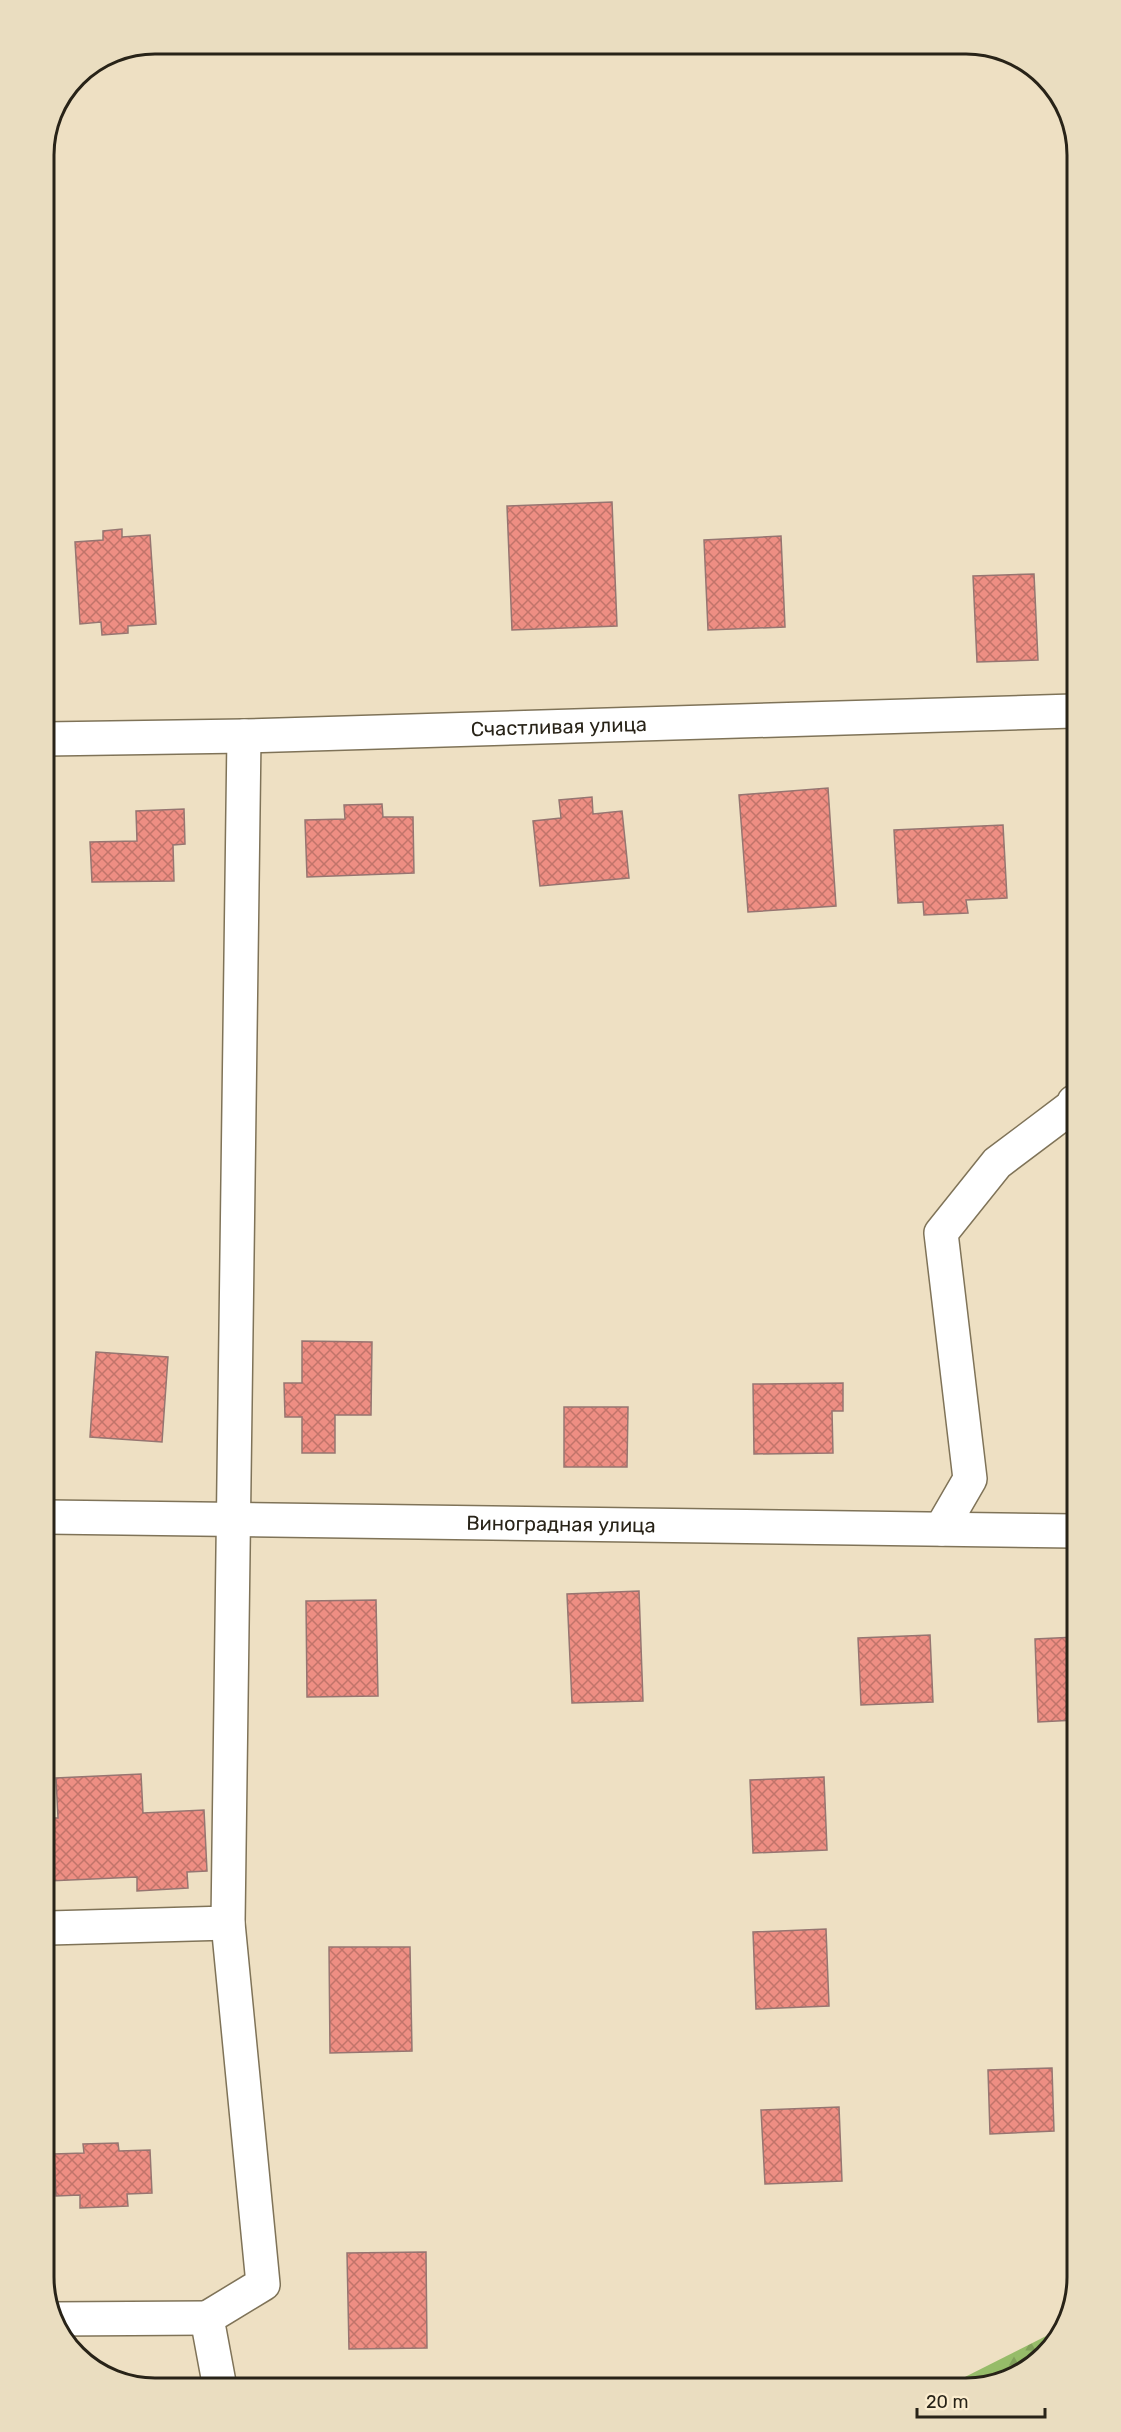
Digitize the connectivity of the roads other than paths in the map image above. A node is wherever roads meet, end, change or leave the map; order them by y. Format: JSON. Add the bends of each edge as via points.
{"nodes":[{"id":1,"x":1067,"y":711,"type":"edge"},
{"id":2,"x":244,"y":736,"type":"junction"},
{"id":3,"x":54,"y":739,"type":"edge"},
{"id":4,"x":1067,"y":1110,"type":"edge"},
{"id":5,"x":54,"y":1517,"type":"edge"},
{"id":6,"x":234,"y":1520,"type":"junction"},
{"id":7,"x":941,"y":1530,"type":"junction"},
{"id":8,"x":1067,"y":1531,"type":"edge"},
{"id":9,"x":228,"y":1923,"type":"junction"},
{"id":10,"x":54,"y":1928,"type":"edge"},
{"id":11,"x":207,"y":2318,"type":"junction"},
{"id":12,"x":63,"y":2319,"type":"edge"},
{"id":13,"x":218,"y":2378,"type":"edge"}],
"edges":[{"from":1,"to":2,"type":"street","name":"Счастливая улица"},
{"from":2,"to":3,"type":"street","name":"Счастливая улица"},
{"from":2,"to":6,"type":"street"},
{"from":4,"to":7,"type":"street","via":[[997,1163],[941,1233],[970,1479]]},
{"from":5,"to":6,"type":"street","name":"Виноградная улица"},
{"from":6,"to":7,"type":"street","name":"Виноградная улица"},
{"from":6,"to":9,"type":"street"},
{"from":7,"to":8,"type":"street","name":"Виноградная улица"},
{"from":9,"to":10,"type":"street"},
{"from":9,"to":11,"type":"street","via":[[263,2284]]},
{"from":11,"to":12,"type":"street"},
{"from":11,"to":13,"type":"street"}]}
